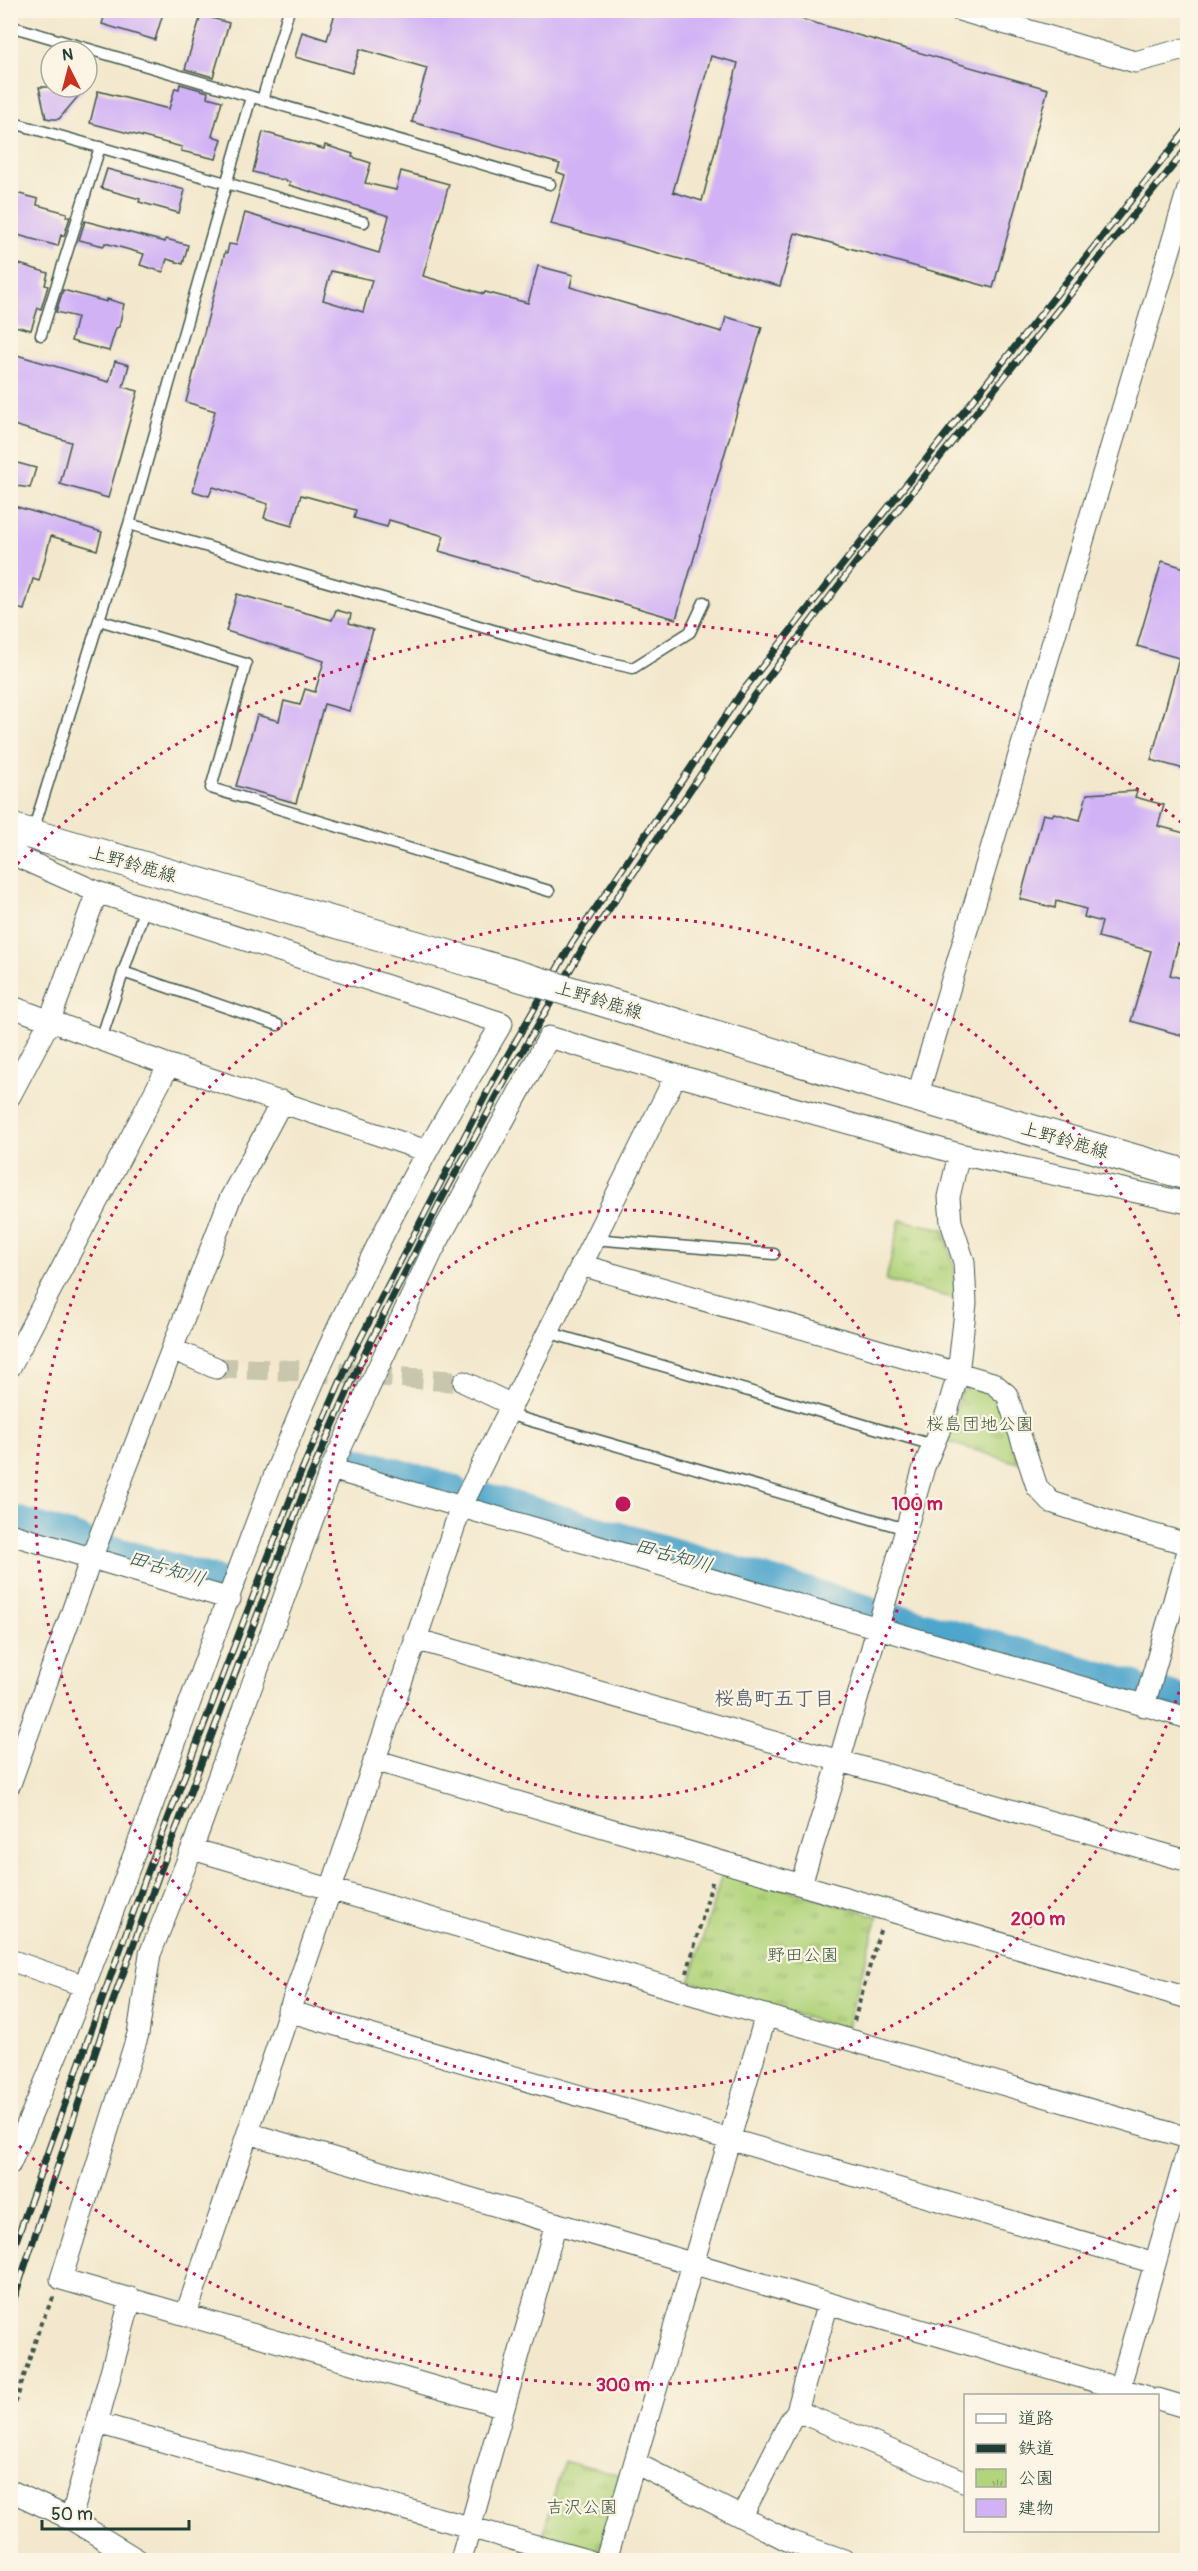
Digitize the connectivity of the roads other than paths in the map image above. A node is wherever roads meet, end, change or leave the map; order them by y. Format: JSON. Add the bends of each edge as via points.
{"nodes":[{"id":1,"x":289,"y":10,"type":"edge"},
{"id":2,"x":959,"y":10,"type":"edge"},
{"id":3,"x":10,"y":26,"type":"edge"},
{"id":4,"x":1188,"y":48,"type":"edge"},
{"id":5,"x":257,"y":98,"type":"junction"},
{"id":6,"x":10,"y":122,"type":"edge"},
{"id":7,"x":100,"y":147,"type":"junction"},
{"id":8,"x":225,"y":182,"type":"junction"},
{"id":9,"x":550,"y":184,"type":"dead end"},
{"id":10,"x":1188,"y":189,"type":"edge"},
{"id":11,"x":364,"y":222,"type":"dead end"},
{"id":12,"x":41,"y":334,"type":"dead end"},
{"id":13,"x":129,"y":524,"type":"junction"},
{"id":14,"x":704,"y":602,"type":"dead end"},
{"id":15,"x":99,"y":620,"type":"junction"},
{"id":16,"x":18,"y":830,"type":"edge"},
{"id":17,"x":549,"y":891,"type":"dead end"},
{"id":18,"x":97,"y":892,"type":"junction"},
{"id":19,"x":145,"y":908,"type":"junction"},
{"id":20,"x":123,"y":972,"type":"junction"},
{"id":21,"x":10,"y":1006,"type":"edge"},
{"id":22,"x":50,"y":1020,"type":"junction"},
{"id":23,"x":278,"y":1025,"type":"dead end"},
{"id":24,"x":101,"y":1039,"type":"junction"},
{"id":25,"x":169,"y":1065,"type":"junction"},
{"id":26,"x":676,"y":1075,"type":"junction"},
{"id":27,"x":10,"y":1096,"type":"edge"},
{"id":28,"x":917,"y":1097,"type":"junction"},
{"id":29,"x":282,"y":1101,"type":"junction"},
{"id":30,"x":427,"y":1151,"type":"junction"},
{"id":31,"x":959,"y":1154,"type":"junction"},
{"id":32,"x":1188,"y":1175,"type":"edge"},
{"id":33,"x":1188,"y":1203,"type":"edge"},
{"id":34,"x":593,"y":1239,"type":"junction"},
{"id":35,"x":774,"y":1254,"type":"dead end"},
{"id":36,"x":581,"y":1265,"type":"junction"},
{"id":37,"x":548,"y":1332,"type":"junction"},
{"id":38,"x":172,"y":1349,"type":"junction"},
{"id":39,"x":10,"y":1367,"type":"edge"},
{"id":40,"x":216,"y":1368,"type":"tunnel mouth"},
{"id":41,"x":958,"y":1374,"type":"junction"},
{"id":42,"x":464,"y":1382,"type":"tunnel mouth"},
{"id":43,"x":510,"y":1409,"type":"junction"},
{"id":44,"x":933,"y":1445,"type":"junction"},
{"id":45,"x":331,"y":1469,"type":"junction"},
{"id":46,"x":461,"y":1507,"type":"junction"},
{"id":47,"x":906,"y":1529,"type":"junction"},
{"id":48,"x":10,"y":1534,"type":"edge"},
{"id":49,"x":1188,"y":1544,"type":"edge"},
{"id":50,"x":1188,"y":1551,"type":"edge"},
{"id":51,"x":91,"y":1559,"type":"junction"},
{"id":52,"x":230,"y":1599,"type":"junction"},
{"id":53,"x":877,"y":1628,"type":"junction"},
{"id":54,"x":415,"y":1639,"type":"junction"},
{"id":55,"x":1144,"y":1706,"type":"junction"},
{"id":56,"x":1188,"y":1718,"type":"edge"},
{"id":57,"x":374,"y":1760,"type":"junction"},
{"id":58,"x":839,"y":1762,"type":"junction"},
{"id":59,"x":10,"y":1784,"type":"edge"},
{"id":60,"x":192,"y":1849,"type":"junction"},
{"id":61,"x":1188,"y":1861,"type":"edge"},
{"id":62,"x":801,"y":1884,"type":"junction"},
{"id":63,"x":330,"y":1888,"type":"junction"},
{"id":64,"x":10,"y":1960,"type":"edge"},
{"id":65,"x":85,"y":1986,"type":"junction"},
{"id":66,"x":1188,"y":1998,"type":"edge"},
{"id":67,"x":288,"y":2011,"type":"junction"},
{"id":68,"x":766,"y":2015,"type":"junction"},
{"id":69,"x":248,"y":2133,"type":"junction"},
{"id":70,"x":730,"y":2139,"type":"junction"},
{"id":71,"x":1188,"y":2139,"type":"edge"},
{"id":72,"x":1188,"y":2149,"type":"edge"},
{"id":73,"x":10,"y":2164,"type":"edge"},
{"id":74,"x":556,"y":2223,"type":"junction"},
{"id":75,"x":694,"y":2263,"type":"junction"},
{"id":76,"x":1155,"y":2263,"type":"junction"},
{"id":77,"x":131,"y":2298,"type":"junction"},
{"id":78,"x":828,"y":2303,"type":"junction"},
{"id":79,"x":186,"y":2314,"type":"junction"},
{"id":80,"x":1118,"y":2392,"type":"edge"},
{"id":81,"x":1159,"y":2399,"type":"edge"},
{"id":82,"x":504,"y":2407,"type":"junction"},
{"id":83,"x":1188,"y":2408,"type":"edge"},
{"id":84,"x":798,"y":2411,"type":"junction"},
{"id":85,"x":97,"y":2423,"type":"junction"},
{"id":86,"x":635,"y":2463,"type":"junction"},
{"id":87,"x":964,"y":2481,"type":"edge"},
{"id":88,"x":11,"y":2491,"type":"edge"},
{"id":89,"x":742,"y":2516,"type":"junction"},
{"id":90,"x":71,"y":2519,"type":"junction"},
{"id":91,"x":470,"y":2529,"type":"junction"},
{"id":92,"x":138,"y":2560,"type":"edge"},
{"id":93,"x":461,"y":2560,"type":"edge"},
{"id":94,"x":587,"y":2560,"type":"edge"},
{"id":95,"x":606,"y":2560,"type":"edge"},
{"id":96,"x":844,"y":2560,"type":"edge"}],
"edges":[{"from":1,"to":5,"type":"lane"},
{"from":2,"to":4,"type":"street","via":[[1135,62]]},
{"from":3,"to":5,"type":"lane"},
{"from":5,"to":8,"type":"lane"},
{"from":5,"to":9,"type":"lane"},
{"from":6,"to":7,"type":"lane"},
{"from":7,"to":8,"type":"lane"},
{"from":7,"to":12,"type":"lane"},
{"from":8,"to":11,"type":"lane"},
{"from":8,"to":13,"type":"lane"},
{"from":10,"to":28,"type":"street"},
{"from":13,"to":14,"type":"lane","via":[[580,656],[633,668],[690,632]]},
{"from":13,"to":15,"type":"lane"},
{"from":15,"to":16,"type":"lane"},
{"from":15,"to":17,"type":"lane","via":[[246,664],[212,788]]},
{"from":16,"to":18,"type":"street","via":[[16,856]]},
{"from":16,"to":28,"type":"main road","name":"上野鈴鹿線","bridge":true},
{"from":18,"to":19,"type":"street"},
{"from":18,"to":22,"type":"street"},
{"from":19,"to":20,"type":"lane"},
{"from":19,"to":30,"type":"street","via":[[502,1023]]},
{"from":20,"to":23,"type":"lane"},
{"from":20,"to":24,"type":"lane"},
{"from":21,"to":22,"type":"street"},
{"from":22,"to":24,"type":"street"},
{"from":22,"to":27,"type":"street"},
{"from":24,"to":25,"type":"street"},
{"from":25,"to":29,"type":"street"},
{"from":25,"to":39,"type":"street"},
{"from":26,"to":31,"type":"street"},
{"from":26,"to":34,"type":"street"},
{"from":26,"to":45,"type":"street","via":[[549,1037],[433,1250]]},
{"from":28,"to":32,"type":"main road","name":"上野鈴鹿線"},
{"from":29,"to":30,"type":"street"},
{"from":29,"to":38,"type":"street","via":[[230,1199]]},
{"from":30,"to":52,"type":"street","via":[[332,1340],[278,1468]]},
{"from":31,"to":33,"type":"street"},
{"from":31,"to":41,"type":"street","via":[[949,1197],[951,1222],[964,1262],[966,1303]]},
{"from":34,"to":35,"type":"lane"},
{"from":34,"to":36,"type":"street"},
{"from":36,"to":37,"type":"street"},
{"from":36,"to":41,"type":"street"},
{"from":37,"to":43,"type":"street"},
{"from":37,"to":44,"type":"lane"},
{"from":38,"to":40,"type":"street"},
{"from":38,"to":51,"type":"street"},
{"from":41,"to":44,"type":"street"},
{"from":41,"to":49,"type":"street","via":[[993,1383],[1007,1395],[1037,1487],[1051,1502]]},
{"from":42,"to":43,"type":"street"},
{"from":43,"to":46,"type":"street"},
{"from":43,"to":47,"type":"lane"},
{"from":44,"to":47,"type":"street"},
{"from":45,"to":46,"type":"street"},
{"from":45,"to":60,"type":"street"},
{"from":46,"to":53,"type":"street"},
{"from":46,"to":54,"type":"street"},
{"from":47,"to":53,"type":"street"},
{"from":48,"to":51,"type":"street"},
{"from":50,"to":55,"type":"street"},
{"from":51,"to":52,"type":"street"},
{"from":51,"to":59,"type":"street"},
{"from":52,"to":65,"type":"street"},
{"from":53,"to":55,"type":"street"},
{"from":53,"to":58,"type":"street"},
{"from":54,"to":57,"type":"street"},
{"from":54,"to":58,"type":"street"},
{"from":55,"to":56,"type":"street"},
{"from":57,"to":62,"type":"street"},
{"from":57,"to":63,"type":"street"},
{"from":58,"to":61,"type":"street"},
{"from":58,"to":62,"type":"street"},
{"from":60,"to":63,"type":"street"},
{"from":60,"to":77,"type":"street","via":[[150,1954],[138,2034],[61,2278]]},
{"from":62,"to":66,"type":"street"},
{"from":63,"to":67,"type":"street"},
{"from":63,"to":68,"type":"street"},
{"from":64,"to":65,"type":"street"},
{"from":65,"to":73,"type":"street"},
{"from":67,"to":69,"type":"street"},
{"from":67,"to":70,"type":"street"},
{"from":68,"to":70,"type":"street"},
{"from":68,"to":71,"type":"street"},
{"from":69,"to":74,"type":"street"},
{"from":69,"to":79,"type":"street"},
{"from":70,"to":75,"type":"street"},
{"from":70,"to":76,"type":"street"},
{"from":72,"to":76,"type":"street"},
{"from":74,"to":75,"type":"street"},
{"from":74,"to":82,"type":"street"},
{"from":75,"to":78,"type":"street"},
{"from":75,"to":86,"type":"street"},
{"from":76,"to":80,"type":"street"},
{"from":77,"to":79,"type":"street"},
{"from":77,"to":85,"type":"street"},
{"from":78,"to":80,"type":"street"},
{"from":78,"to":84,"type":"street"},
{"from":79,"to":82,"type":"street"},
{"from":81,"to":83,"type":"street"},
{"from":82,"to":91,"type":"street"},
{"from":84,"to":87,"type":"street"},
{"from":84,"to":89,"type":"street"},
{"from":85,"to":90,"type":"street"},
{"from":85,"to":91,"type":"street"},
{"from":86,"to":89,"type":"street"},
{"from":86,"to":95,"type":"street"},
{"from":88,"to":90,"type":"street"},
{"from":89,"to":96,"type":"street","via":[[789,2541]]},
{"from":90,"to":92,"type":"street"},
{"from":91,"to":93,"type":"street"},
{"from":91,"to":94,"type":"street"}]}
